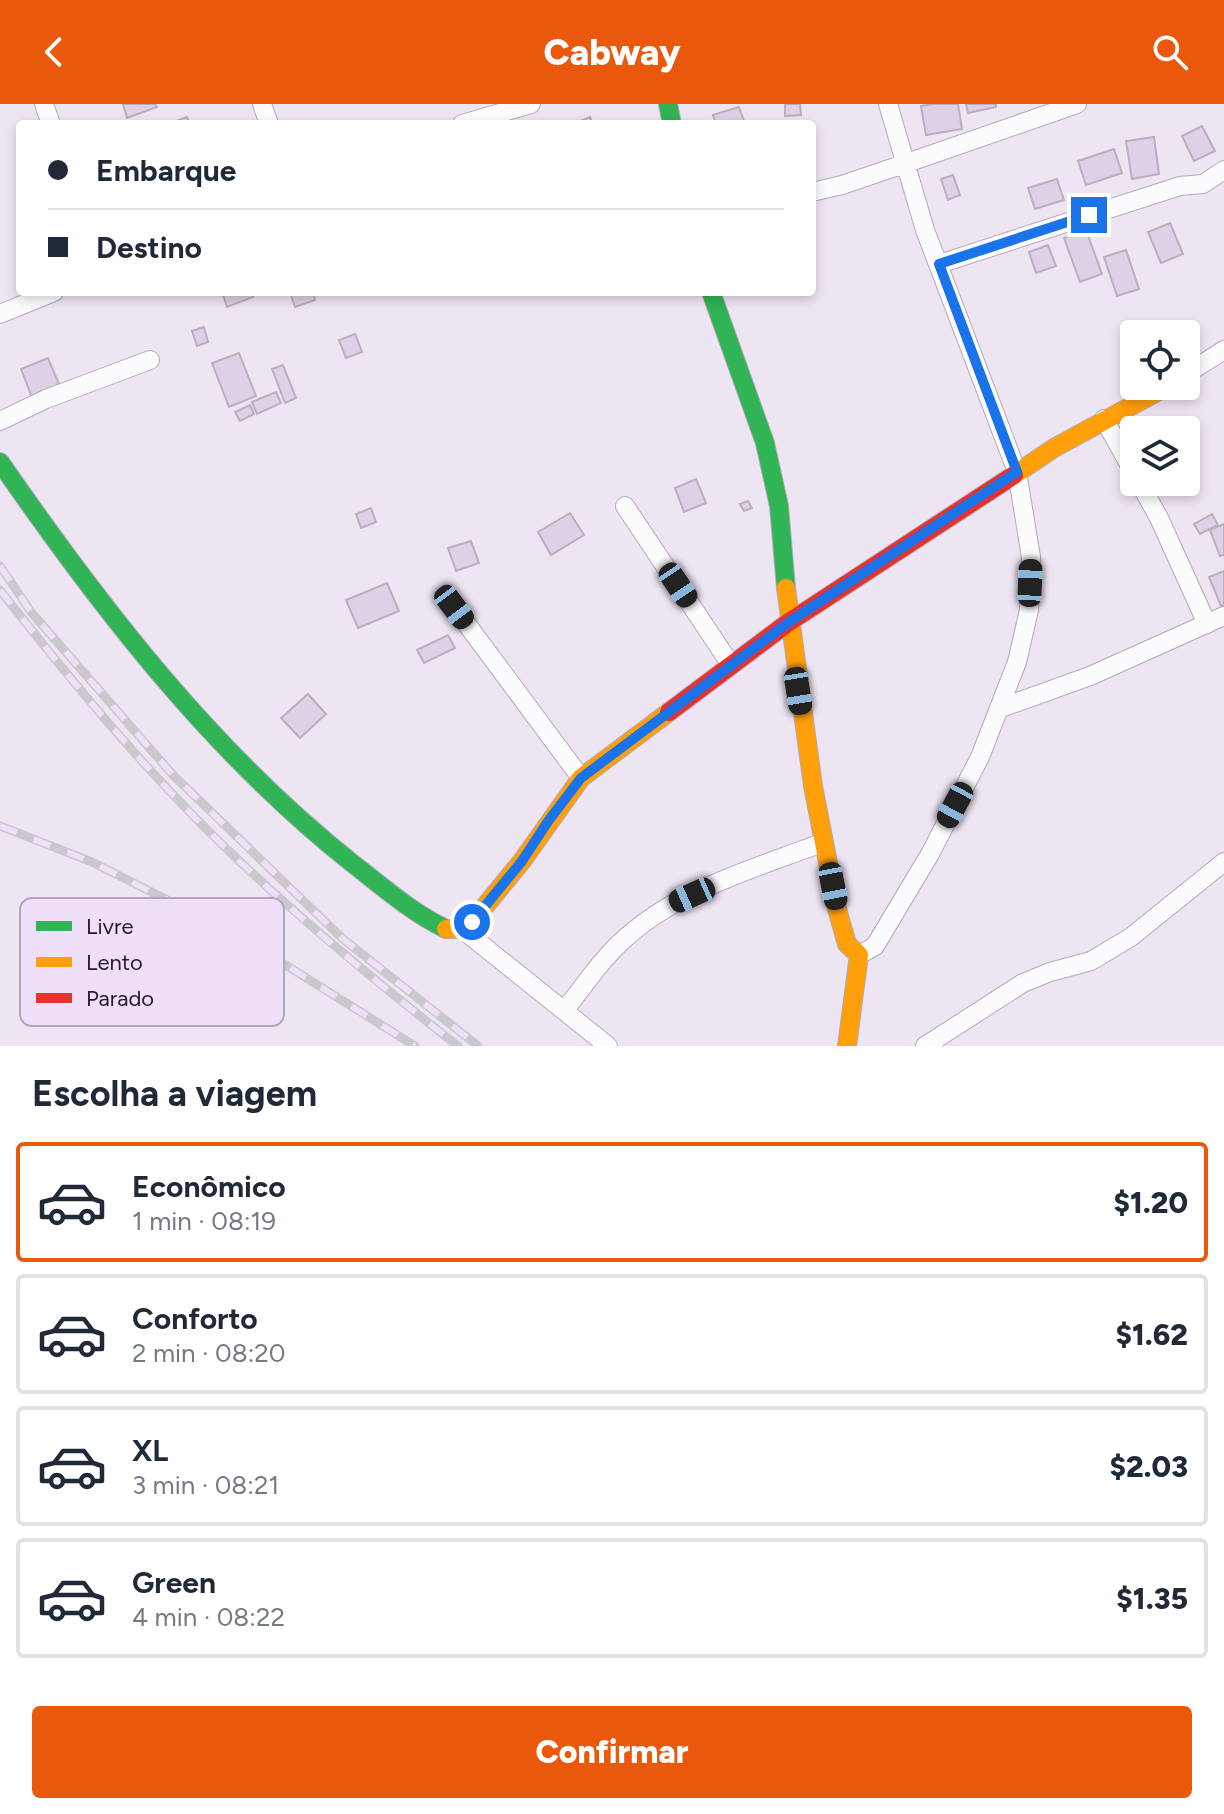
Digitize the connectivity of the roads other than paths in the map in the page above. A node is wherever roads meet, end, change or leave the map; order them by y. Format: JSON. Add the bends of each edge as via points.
{"nodes":[{"id":1,"x":531,"y":104,"type":"edge"},
{"id":2,"x":888,"y":104,"type":"edge"},
{"id":3,"x":1077,"y":104,"type":"edge"},
{"id":4,"x":485,"y":110,"type":"edge"},
{"id":5,"x":904,"y":164,"type":"junction"},
{"id":6,"x":1224,"y":170,"type":"edge"},
{"id":7,"x":816,"y":191,"type":"edge"},
{"id":8,"x":939,"y":264,"type":"junction"},
{"id":9,"x":44,"y":296,"type":"edge"},
{"id":10,"x":712,"y":296,"type":"edge"},
{"id":11,"x":0,"y":314,"type":"edge"},
{"id":12,"x":1224,"y":350,"type":"edge"},
{"id":13,"x":150,"y":360,"type":"dead end"},
{"id":14,"x":1200,"y":365,"type":"edge"},
{"id":15,"x":1141,"y":400,"type":"edge"},
{"id":16,"x":1104,"y":419,"type":"junction"},
{"id":17,"x":0,"y":421,"type":"edge"},
{"id":18,"x":1120,"y":448,"type":"edge"},
{"id":19,"x":0,"y":462,"type":"edge"},
{"id":20,"x":1017,"y":472,"type":"junction"},
{"id":21,"x":1147,"y":496,"type":"edge"},
{"id":22,"x":625,"y":506,"type":"dead end"},
{"id":23,"x":454,"y":607,"type":"dead end"},
{"id":24,"x":1216,"y":620,"type":"edge"},
{"id":25,"x":789,"y":622,"type":"junction"},
{"id":26,"x":731,"y":665,"type":"junction"},
{"id":27,"x":1001,"y":708,"type":"junction"},
{"id":28,"x":581,"y":778,"type":"junction"},
{"id":29,"x":824,"y":842,"type":"junction"},
{"id":30,"x":1224,"y":862,"type":"edge"},
{"id":31,"x":462,"y":929,"type":"junction"},
{"id":32,"x":859,"y":955,"type":"junction"},
{"id":33,"x":565,"y":1009,"type":"junction"},
{"id":34,"x":608,"y":1046,"type":"edge"},
{"id":35,"x":847,"y":1046,"type":"edge"},
{"id":36,"x":925,"y":1046,"type":"edge"}],
"edges":[{"from":1,"to":4,"type":"street"},
{"from":2,"to":5,"type":"street"},
{"from":3,"to":5,"type":"street"},
{"from":5,"to":7,"type":"street"},
{"from":5,"to":8,"type":"street"},
{"from":6,"to":8,"type":"street","via":[[1203,184],[1180,186]]},
{"from":8,"to":20,"type":"street"},
{"from":9,"to":11,"type":"street"},
{"from":10,"to":25,"type":"street","via":[[765,443],[779,506]]},
{"from":12,"to":14,"type":"street"},
{"from":13,"to":17,"type":"street"},
{"from":15,"to":16,"type":"street"},
{"from":16,"to":18,"type":"street"},
{"from":16,"to":20,"type":"street"},
{"from":19,"to":31,"type":"street","via":[[117,623],[216,737],[313,832],[421,917],[450,931]]},
{"from":20,"to":25,"type":"street"},
{"from":20,"to":27,"type":"street","via":[[1031,557],[1029,610]]},
{"from":21,"to":24,"type":"street"},
{"from":22,"to":26,"type":"street"},
{"from":23,"to":28,"type":"street"},
{"from":24,"to":27,"type":"street","via":[[1090,676]]},
{"from":25,"to":26,"type":"street"},
{"from":25,"to":29,"type":"street"},
{"from":26,"to":28,"type":"street"},
{"from":27,"to":32,"type":"street","via":[[930,854],[875,946]]},
{"from":28,"to":31,"type":"street","via":[[522,861]]},
{"from":29,"to":32,"type":"street","via":[[847,944]]},
{"from":29,"to":33,"type":"street","via":[[669,905],[620,943]]},
{"from":30,"to":36,"type":"street","via":[[1131,937],[1091,961],[1023,983]]},
{"from":31,"to":33,"type":"street"},
{"from":32,"to":35,"type":"street"},
{"from":33,"to":34,"type":"street"}]}
